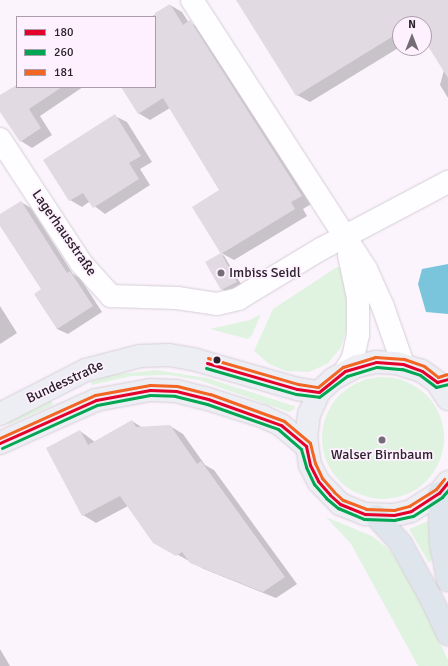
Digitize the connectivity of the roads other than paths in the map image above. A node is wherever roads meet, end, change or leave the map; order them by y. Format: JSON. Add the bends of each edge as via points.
{"nodes":[{"id":1,"x":192,"y":0,"type":"edge"},
{"id":2,"x":0,"y":139,"type":"edge"},
{"id":3,"x":448,"y":182,"type":"edge"},
{"id":4,"x":344,"y":237,"type":"junction"},
{"id":5,"x":403,"y":364,"type":"junction"},
{"id":6,"x":345,"y":371,"type":"junction"},
{"id":7,"x":444,"y":386,"type":"edge"},
{"id":8,"x":319,"y":392,"type":"junction"},
{"id":9,"x":0,"y":414,"type":"edge"},
{"id":10,"x":0,"y":443,"type":"edge"},
{"id":11,"x":306,"y":446,"type":"junction"},
{"id":12,"x":444,"y":488,"type":"edge"},
{"id":13,"x":376,"y":516,"type":"junction"},
{"id":14,"x":448,"y":580,"type":"edge"},
{"id":15,"x":448,"y":635,"type":"edge"}],
"edges":[{"from":1,"to":4,"type":"street"},
{"from":2,"to":4,"type":"street","name":"Lagerhausstraße","via":[[81,263],[111,296],[177,298],[217,304],[238,299]]},
{"from":3,"to":4,"type":"street","name":"Lagerhausstraße"},
{"from":4,"to":5,"type":"street","via":[[366,269],[383,307]]},
{"from":4,"to":6,"type":"street","via":[[358,298],[358,335],[353,358]]},
{"from":5,"to":6,"type":"main road","via":[[376,362]]},
{"from":5,"to":7,"type":"main road","via":[[422,371]]},
{"from":6,"to":8,"type":"main road"},
{"from":8,"to":9,"type":"main road","name":"Bundesstraße","via":[[297,389],[196,360],[169,355],[140,356],[86,370]]},
{"from":8,"to":11,"type":"main road","via":[[309,414]]},
{"from":10,"to":11,"type":"main road","name":"Bundesstraße","via":[[96,400],[150,390],[176,391],[202,397],[262,416],[282,425]]},
{"from":11,"to":13,"type":"main road","via":[[310,465],[318,481],[330,495],[340,504]]},
{"from":12,"to":13,"type":"main road","via":[[411,511]]},
{"from":12,"to":14,"type":"highway","via":[[441,544]]},
{"from":13,"to":15,"type":"highway","via":[[401,544]]}]}
